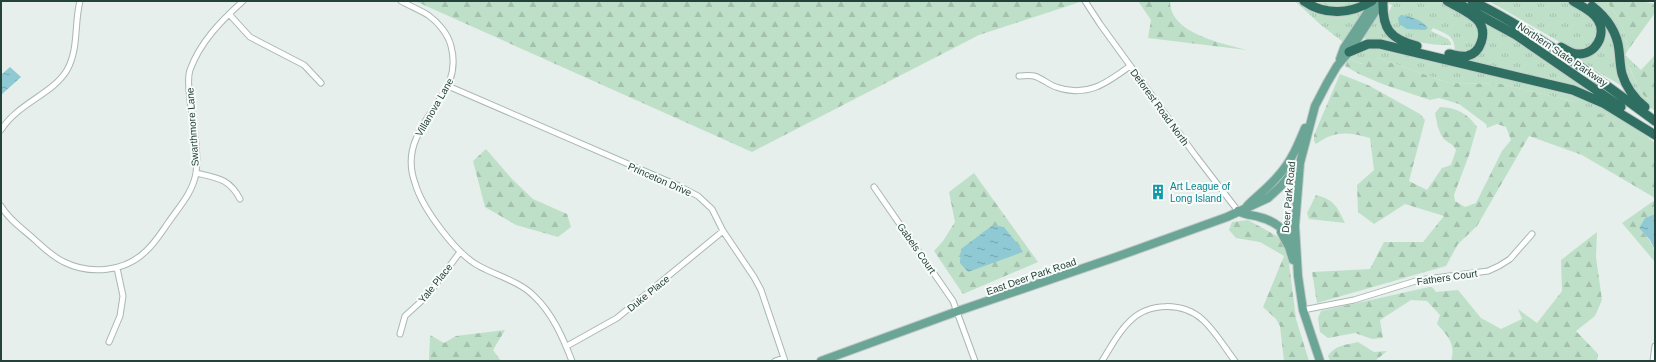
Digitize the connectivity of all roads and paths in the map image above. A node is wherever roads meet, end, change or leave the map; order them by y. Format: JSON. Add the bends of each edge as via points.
{"nodes":[{"id":1,"x":80,"y":1,"type":"edge"},
{"id":2,"x":243,"y":1,"type":"edge"},
{"id":3,"x":402,"y":1,"type":"edge"},
{"id":4,"x":1085,"y":1,"type":"edge"},
{"id":5,"x":1304,"y":1,"type":"edge"},
{"id":6,"x":1372,"y":1,"type":"edge"},
{"id":7,"x":1375,"y":1,"type":"edge"},
{"id":8,"x":1382,"y":1,"type":"edge"},
{"id":9,"x":1448,"y":1,"type":"edge"},
{"id":10,"x":1454,"y":1,"type":"edge"},
{"id":11,"x":1472,"y":1,"type":"edge"},
{"id":12,"x":1573,"y":1,"type":"edge"},
{"id":13,"x":1584,"y":1,"type":"edge"},
{"id":14,"x":229,"y":14,"type":"junction"},
{"id":15,"x":1511,"y":21,"type":"junction"},
{"id":16,"x":1349,"y":52,"type":"junction"},
{"id":17,"x":1338,"y":64,"type":"junction"},
{"id":18,"x":1130,"y":66,"type":"junction"},
{"id":19,"x":1018,"y":76,"type":"dead end"},
{"id":20,"x":321,"y":83,"type":"dead end"},
{"id":21,"x":448,"y":86,"type":"junction"},
{"id":22,"x":1315,"y":106,"type":"junction"},
{"id":23,"x":1655,"y":115,"type":"edge"},
{"id":24,"x":1655,"y":121,"type":"edge"},
{"id":25,"x":1,"y":130,"type":"edge"},
{"id":26,"x":1655,"y":134,"type":"edge"},
{"id":27,"x":1300,"y":163,"type":"junction"},
{"id":28,"x":196,"y":173,"type":"junction"},
{"id":29,"x":874,"y":187,"type":"dead end"},
{"id":30,"x":240,"y":198,"type":"dead end"},
{"id":31,"x":1,"y":206,"type":"edge"},
{"id":32,"x":1247,"y":206,"type":"junction"},
{"id":33,"x":1238,"y":211,"type":"junction"},
{"id":34,"x":1275,"y":224,"type":"junction"},
{"id":35,"x":723,"y":231,"type":"junction"},
{"id":36,"x":1532,"y":234,"type":"dead end"},
{"id":37,"x":1295,"y":243,"type":"junction"},
{"id":38,"x":460,"y":252,"type":"junction"},
{"id":39,"x":117,"y":268,"type":"junction"},
{"id":40,"x":1298,"y":276,"type":"junction"},
{"id":41,"x":1303,"y":310,"type":"junction"},
{"id":42,"x":958,"y":311,"type":"junction"},
{"id":43,"x":400,"y":334,"type":"dead end"},
{"id":44,"x":109,"y":342,"type":"dead end"},
{"id":45,"x":567,"y":346,"type":"junction"},
{"id":46,"x":1655,"y":346,"type":"edge"},
{"id":47,"x":785,"y":359,"type":"edge"},
{"id":48,"x":572,"y":361,"type":"edge"},
{"id":49,"x":775,"y":361,"type":"edge"},
{"id":50,"x":821,"y":361,"type":"edge"},
{"id":51,"x":976,"y":361,"type":"edge"},
{"id":52,"x":1102,"y":361,"type":"edge"},
{"id":53,"x":1235,"y":361,"type":"edge"},
{"id":54,"x":1320,"y":361,"type":"edge"},
{"id":55,"x":1653,"y":361,"type":"edge"}],
"edges":[{"from":1,"to":25,"type":"street","via":[[75,46],[67,71],[51,87],[24,105]]},
{"from":2,"to":14,"type":"street","name":"Swarthmore Lane"},
{"from":3,"to":21,"type":"street","name":"Villanova Lane","via":[[428,15],[445,32],[453,54],[453,76]]},
{"from":4,"to":18,"type":"street","name":"Deforest Road North"},
{"from":5,"to":6,"type":"highway","via":[[1318,8],[1338,12],[1357,8]]},
{"from":7,"to":17,"type":"main road","name":"Deer Park Road","via":[[1344,48]]},
{"from":8,"to":9,"type":"highway","via":[[1384,23],[1396,38],[1405,43],[1454,55],[1472,55],[1481,43],[1480,24]]},
{"from":8,"to":16,"type":"main road","name":"Deer Park Road"},
{"from":10,"to":26,"type":"highway","name":"Northern State Parkway","via":[[1534,46]]},
{"from":11,"to":15,"type":"highway","name":"Northern State Parkway"},
{"from":12,"to":15,"type":"highway","via":[[1595,16],[1600,26],[1598,43],[1585,53],[1574,54],[1546,37]]},
{"from":13,"to":23,"type":"highway","via":[[1601,13],[1610,24],[1618,42],[1625,82],[1640,103]]},
{"from":14,"to":20,"type":"street","via":[[250,37],[304,65]]},
{"from":14,"to":28,"type":"street","name":"Swarthmore Lane","via":[[217,25],[195,57],[190,72]]},
{"from":15,"to":24,"type":"highway","name":"Northern State Parkway","via":[[1583,68]]},
{"from":16,"to":17,"type":"main road","name":"Deer Park Road"},
{"from":16,"to":26,"type":"highway","via":[[1368,44],[1380,44],[1573,90],[1603,103]]},
{"from":17,"to":22,"type":"main road","name":"Deer Park Road"},
{"from":18,"to":19,"type":"street","via":[[1108,82],[1084,91],[1057,88],[1035,76]]},
{"from":18,"to":33,"type":"street","name":"Deforest Road North"},
{"from":21,"to":35,"type":"street","name":"Princeton Drive","via":[[698,196],[712,209]]},
{"from":21,"to":38,"type":"street","name":"Villanova Lane","via":[[416,138],[411,161],[412,174],[422,200]]},
{"from":22,"to":27,"type":"main road","name":"Deer Park Road"},
{"from":22,"to":32,"type":"main road","name":"East Deer Park Road","via":[[1285,168]]},
{"from":27,"to":32,"type":"main road","name":"East Deer Park Road","via":[[1268,198],[1258,204]]},
{"from":27,"to":37,"type":"main road","name":"Deer Park Road","via":[[1295,209]]},
{"from":28,"to":30,"type":"street","via":[[230,184]]},
{"from":28,"to":39,"type":"street","name":"Swarthmore Lane","via":[[186,198],[154,242],[137,258]]},
{"from":29,"to":42,"type":"street","name":"Gabels Court","via":[[932,269]]},
{"from":31,"to":39,"type":"street","name":"Swarthmore Lane","via":[[9,217],[63,262],[88,270]]},
{"from":32,"to":33,"type":"main road","name":"East Deer Park Road"},
{"from":33,"to":34,"type":"main road","via":[[1265,218]]},
{"from":33,"to":42,"type":"main road","name":"East Deer Park Road","via":[[1116,257]]},
{"from":34,"to":37,"type":"main road"},
{"from":34,"to":40,"type":"main road","via":[[1285,237]]},
{"from":35,"to":45,"type":"street","name":"Duke Place","via":[[617,318]]},
{"from":35,"to":47,"type":"street","name":"Princeton Drive","via":[[761,290]]},
{"from":36,"to":41,"type":"street","name":"Fathers Court","via":[[1510,259],[1488,271],[1419,280],[1354,300]]},
{"from":37,"to":40,"type":"main road","name":"Deer Park Road"},
{"from":38,"to":43,"type":"street","name":"Yale Place","via":[[428,295],[405,316]]},
{"from":38,"to":45,"type":"street","name":"Villanova Lane","via":[[479,266],[514,282],[534,296],[547,310]]},
{"from":39,"to":44,"type":"street","via":[[123,296],[120,316]]},
{"from":40,"to":41,"type":"main road","name":"Deer Park Road"},
{"from":41,"to":54,"type":"main road","name":"Deer Park Road"},
{"from":42,"to":50,"type":"main road","name":"East Deer Park Road"},
{"from":42,"to":51,"type":"street","name":"Gabels Court"},
{"from":45,"to":48,"type":"street","name":"Villanova Lane"},
{"from":46,"to":55,"type":"street"},
{"from":47,"to":49,"type":"street"},
{"from":52,"to":53,"type":"street","via":[[1131,319],[1143,312],[1171,306],[1193,313],[1203,320]]}]}
